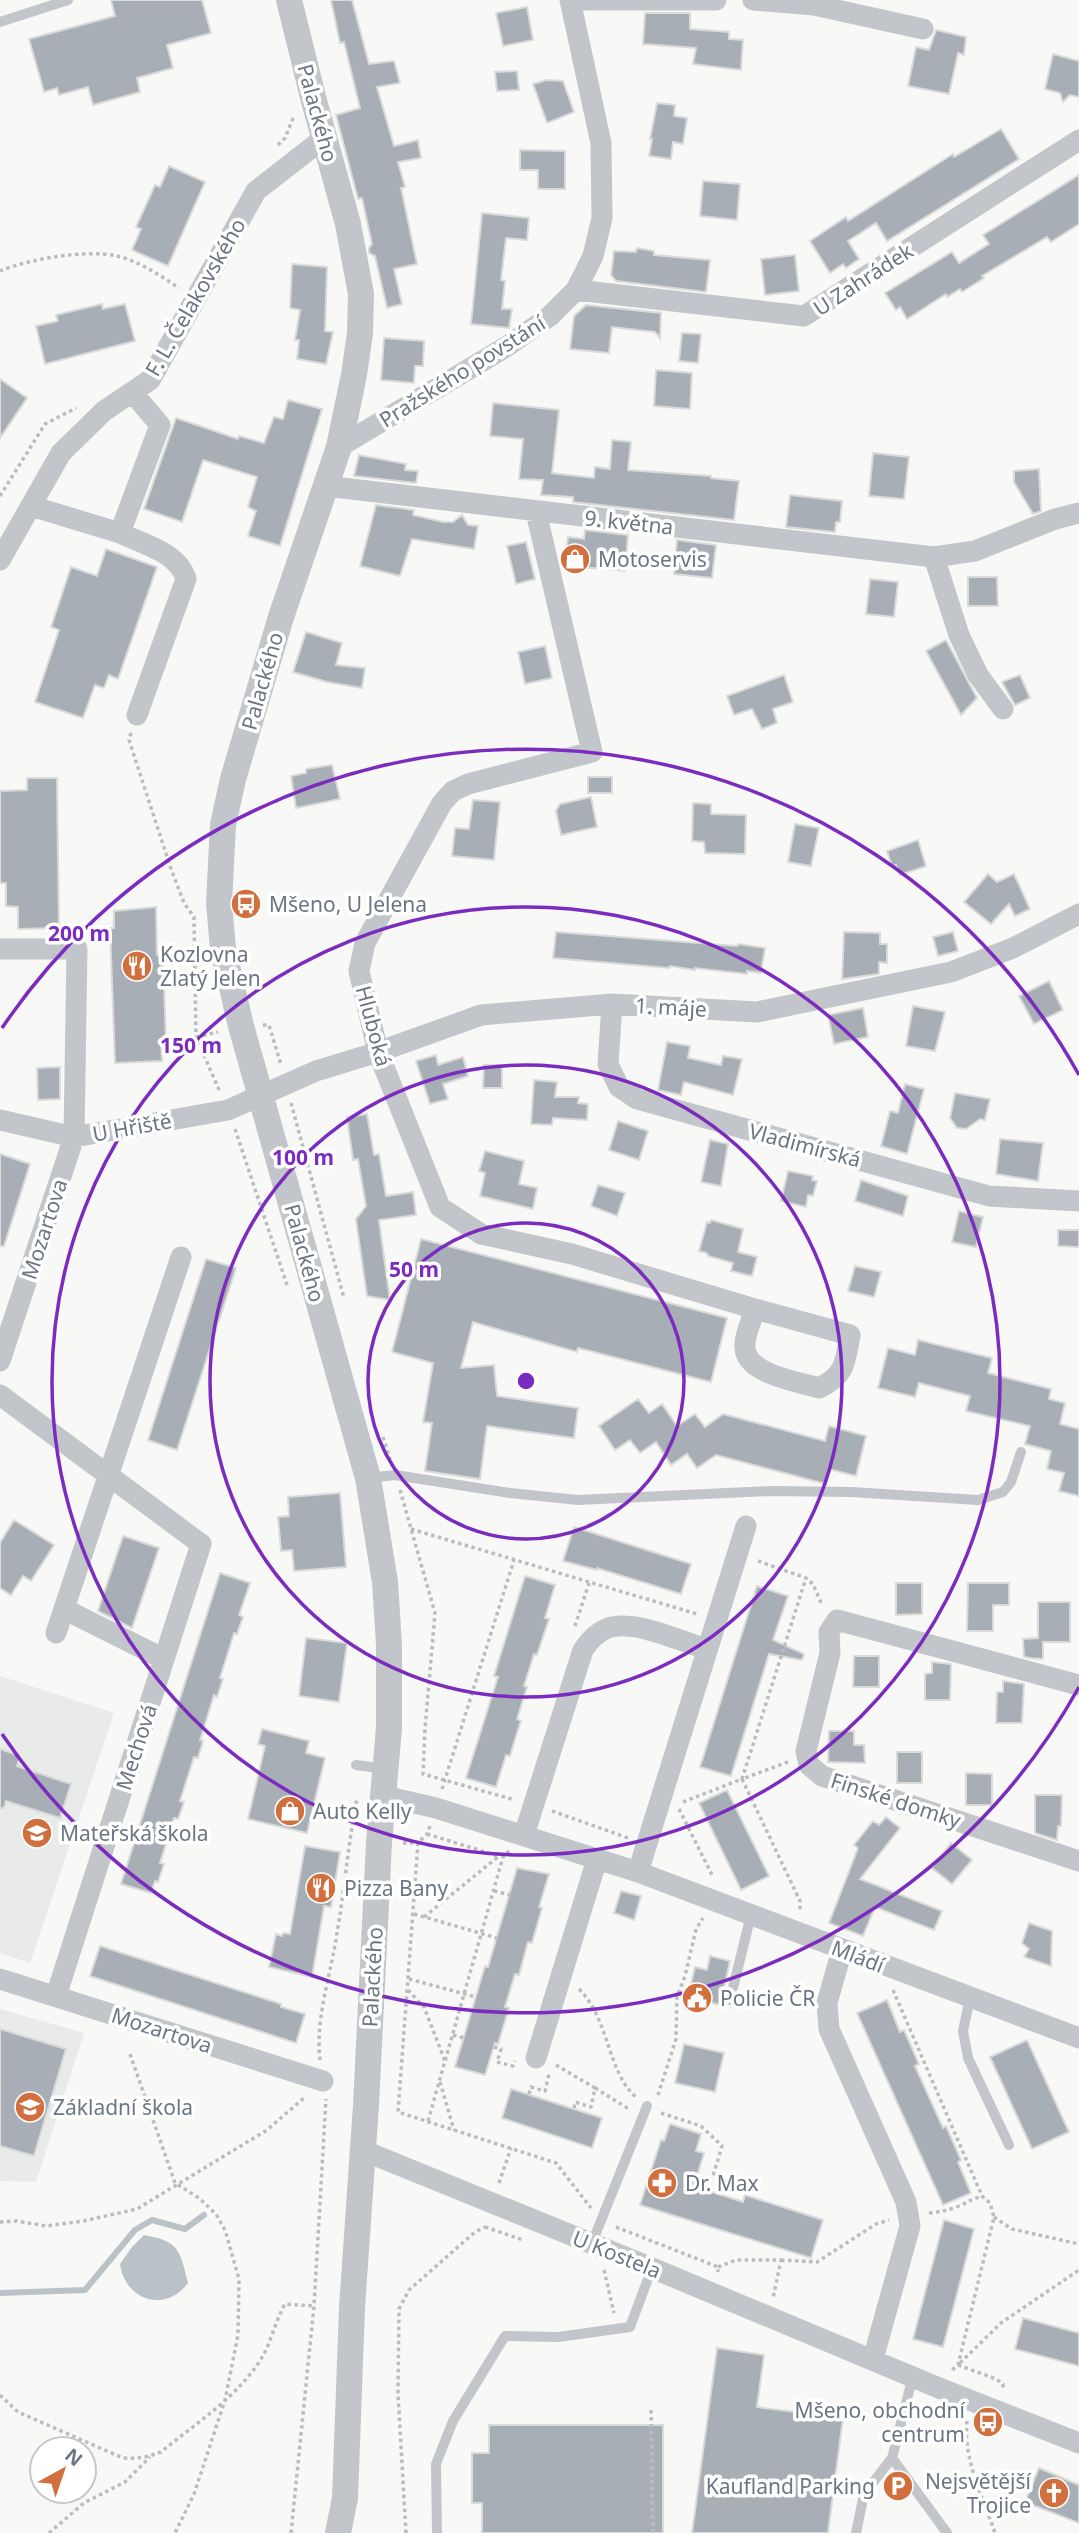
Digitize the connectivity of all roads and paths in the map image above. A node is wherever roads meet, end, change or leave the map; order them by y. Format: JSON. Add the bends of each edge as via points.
{"nodes":[{"id":1,"x":68,"y":0,"type":"edge"},
{"id":2,"x":289,"y":0,"type":"edge"},
{"id":3,"x":570,"y":0,"type":"edge"},
{"id":4,"x":716,"y":0,"type":"edge"},
{"id":5,"x":753,"y":0,"type":"edge"},
{"id":6,"x":0,"y":22,"type":"edge"},
{"id":7,"x":923,"y":29,"type":"dead end"},
{"id":8,"x":324,"y":138,"type":"junction"},
{"id":9,"x":1079,"y":140,"type":"edge"},
{"id":10,"x":0,"y":271,"type":"edge"},
{"id":11,"x":576,"y":290,"type":"junction"},
{"id":12,"x":184,"y":292,"type":"dead end"},
{"id":13,"x":132,"y":392,"type":"junction"},
{"id":14,"x":339,"y":447,"type":"junction"},
{"id":15,"x":325,"y":486,"type":"junction"},
{"id":16,"x":31,"y":506,"type":"junction"},
{"id":17,"x":536,"y":512,"type":"junction"},
{"id":18,"x":1079,"y":513,"type":"edge"},
{"id":19,"x":120,"y":533,"type":"junction"},
{"id":20,"x":934,"y":557,"type":"junction"},
{"id":21,"x":0,"y":560,"type":"edge"},
{"id":22,"x":1003,"y":709,"type":"dead end"},
{"id":23,"x":137,"y":715,"type":"joint"},
{"id":24,"x":1079,"y":914,"type":"edge"},
{"id":25,"x":0,"y":949,"type":"edge"},
{"id":26,"x":612,"y":1004,"type":"junction"},
{"id":27,"x":378,"y":1052,"type":"junction"},
{"id":28,"x":262,"y":1095,"type":"junction"},
{"id":29,"x":228,"y":1110,"type":"junction"},
{"id":30,"x":0,"y":1120,"type":"edge"},
{"id":31,"x":74,"y":1137,"type":"junction"},
{"id":32,"x":1079,"y":1201,"type":"edge"},
{"id":33,"x":181,"y":1257,"type":"dead end"},
{"id":34,"x":291,"y":1298,"type":"dead end"},
{"id":35,"x":755,"y":1309,"type":"junction"},
{"id":36,"x":0,"y":1361,"type":"edge"},
{"id":37,"x":0,"y":1395,"type":"edge"},
{"id":38,"x":1021,"y":1452,"type":"dead end"},
{"id":39,"x":109,"y":1475,"type":"junction"},
{"id":40,"x":368,"y":1478,"type":"junction"},
{"id":41,"x":746,"y":1526,"type":"dead end"},
{"id":42,"x":749,"y":1558,"type":"dead end"},
{"id":43,"x":514,"y":1560,"type":"junction"},
{"id":44,"x":806,"y":1578,"type":"junction"},
{"id":45,"x":64,"y":1609,"type":"junction"},
{"id":46,"x":715,"y":1620,"type":"junction"},
{"id":47,"x":832,"y":1628,"type":"junction"},
{"id":48,"x":56,"y":1633,"type":"dead end"},
{"id":49,"x":706,"y":1649,"type":"junction"},
{"id":50,"x":164,"y":1659,"type":"junction"},
{"id":51,"x":1076,"y":1681,"type":"edge"},
{"id":52,"x":807,"y":1755,"type":"junction"},
{"id":53,"x":369,"y":1767,"type":"junction"},
{"id":54,"x":445,"y":1779,"type":"junction"},
{"id":55,"x":742,"y":1779,"type":"junction"},
{"id":56,"x":384,"y":1796,"type":"junction"},
{"id":57,"x":534,"y":1805,"type":"junction"},
{"id":58,"x":436,"y":1808,"type":"junction"},
{"id":59,"x":427,"y":1834,"type":"junction"},
{"id":60,"x":519,"y":1840,"type":"junction"},
{"id":61,"x":646,"y":1845,"type":"junction"},
{"id":62,"x":501,"y":1857,"type":"junction"},
{"id":63,"x":597,"y":1859,"type":"junction"},
{"id":64,"x":1079,"y":1861,"type":"edge"},
{"id":65,"x":638,"y":1872,"type":"junction"},
{"id":66,"x":716,"y":1882,"type":"dead end"},
{"id":67,"x":494,"y":1891,"type":"junction"},
{"id":68,"x":510,"y":1895,"type":"dead end"},
{"id":69,"x":414,"y":1914,"type":"junction"},
{"id":70,"x":751,"y":1915,"type":"junction"},
{"id":71,"x":704,"y":1916,"type":"dead end"},
{"id":72,"x":424,"y":1917,"type":"junction"},
{"id":73,"x":791,"y":1918,"type":"dead end"},
{"id":74,"x":482,"y":1934,"type":"junction"},
{"id":75,"x":497,"y":1938,"type":"dead end"},
{"id":76,"x":842,"y":1950,"type":"junction"},
{"id":77,"x":562,"y":1973,"type":"junction"},
{"id":78,"x":0,"y":1979,"type":"edge"},
{"id":79,"x":409,"y":1979,"type":"junction"},
{"id":80,"x":892,"y":1989,"type":"dead end"},
{"id":81,"x":408,"y":1990,"type":"junction"},
{"id":82,"x":464,"y":1994,"type":"junction"},
{"id":83,"x":55,"y":1996,"type":"junction"},
{"id":84,"x":476,"y":1997,"type":"dead end"},
{"id":85,"x":970,"y":1998,"type":"junction"},
{"id":86,"x":730,"y":2000,"type":"dead end"},
{"id":87,"x":453,"y":2035,"type":"junction"},
{"id":88,"x":464,"y":2038,"type":"dead end"},
{"id":89,"x":1079,"y":2038,"type":"edge"},
{"id":90,"x":494,"y":2047,"type":"dead end"},
{"id":91,"x":130,"y":2054,"type":"dead end"},
{"id":92,"x":536,"y":2058,"type":"joint"},
{"id":93,"x":445,"y":2061,"type":"junction"},
{"id":94,"x":440,"y":2080,"type":"junction"},
{"id":95,"x":323,"y":2081,"type":"junction"},
{"id":96,"x":595,"y":2088,"type":"junction"},
{"id":97,"x":529,"y":2094,"type":"dead end"},
{"id":98,"x":573,"y":2109,"type":"dead end"},
{"id":99,"x":645,"y":2112,"type":"junction"},
{"id":100,"x":428,"y":2122,"type":"junction"},
{"id":101,"x":454,"y":2130,"type":"junction"},
{"id":102,"x":1009,"y":2145,"type":"dead end"},
{"id":103,"x":362,"y":2150,"type":"junction"},
{"id":104,"x":713,"y":2176,"type":"dead end"},
{"id":105,"x":176,"y":2183,"type":"junction"},
{"id":106,"x":982,"y":2196,"type":"junction"},
{"id":107,"x":916,"y":2214,"type":"junction"},
{"id":108,"x":994,"y":2217,"type":"junction"},
{"id":109,"x":602,"y":2218,"type":"junction"},
{"id":110,"x":0,"y":2222,"type":"edge"},
{"id":111,"x":485,"y":2227,"type":"dead end"},
{"id":112,"x":592,"y":2243,"type":"junction"},
{"id":113,"x":1079,"y":2244,"type":"edge"},
{"id":114,"x":781,"y":2260,"type":"junction"},
{"id":115,"x":718,"y":2267,"type":"dead end"},
{"id":116,"x":652,"y":2268,"type":"junction"},
{"id":117,"x":1079,"y":2270,"type":"edge"},
{"id":118,"x":644,"y":2288,"type":"junction"},
{"id":119,"x":314,"y":2306,"type":"junction"},
{"id":120,"x":771,"y":2306,"type":"dead end"},
{"id":121,"x":617,"y":2329,"type":"junction"},
{"id":122,"x":873,"y":2359,"type":"junction"},
{"id":123,"x":958,"y":2365,"type":"junction"},
{"id":124,"x":944,"y":2374,"type":"dead end"},
{"id":125,"x":913,"y":2376,"type":"junction"},
{"id":126,"x":0,"y":2395,"type":"edge"},
{"id":127,"x":1003,"y":2395,"type":"dead end"},
{"id":128,"x":225,"y":2400,"type":"junction"},
{"id":129,"x":651,"y":2410,"type":"dead end"},
{"id":130,"x":967,"y":2419,"type":"dead end"},
{"id":131,"x":1079,"y":2443,"type":"edge"},
{"id":132,"x":150,"y":2456,"type":"junction"},
{"id":133,"x":892,"y":2458,"type":"junction"},
{"id":134,"x":49,"y":2533,"type":"edge"},
{"id":135,"x":175,"y":2533,"type":"edge"},
{"id":136,"x":291,"y":2533,"type":"edge"},
{"id":137,"x":338,"y":2533,"type":"edge"},
{"id":138,"x":406,"y":2533,"type":"edge"},
{"id":139,"x":437,"y":2533,"type":"edge"},
{"id":140,"x":653,"y":2533,"type":"edge"},
{"id":141,"x":856,"y":2533,"type":"edge"},
{"id":142,"x":947,"y":2533,"type":"edge"},
{"id":143,"x":995,"y":2533,"type":"edge"}],
"edges":[{"from":1,"to":6,"type":"lane"},
{"from":2,"to":8,"type":"street","name":"Palackého"},
{"from":3,"to":4,"type":"street","name":"Pražského povstání"},
{"from":3,"to":11,"type":"street","name":"Pražského povstání","via":[[601,143],[601,218],[593,256]]},
{"from":5,"to":7,"type":"street","via":[[814,5]]},
{"from":8,"to":13,"type":"street","name":"F. L. Čelakovského","via":[[256,191],[150,380]]},
{"from":8,"to":14,"type":"street","name":"Palackého","via":[[348,224],[361,294],[356,365]]},
{"from":9,"to":11,"type":"street","name":"U Zahrádek","via":[[804,316]]},
{"from":10,"to":12,"type":"path","via":[[51,258],[116,256]]},
{"from":11,"to":14,"type":"street","name":"Pražského povstání","via":[[550,316],[509,345]]},
{"from":13,"to":16,"type":"street","name":"F. L. Čelakovského","via":[[104,411],[61,453]]},
{"from":13,"to":19,"type":"street","via":[[160,425]]},
{"from":14,"to":15,"type":"street","name":"Palackého"},
{"from":15,"to":17,"type":"street","name":"9. května"},
{"from":15,"to":28,"type":"street","name":"Palackého","via":[[281,617],[223,825],[219,904],[223,949]]},
{"from":16,"to":19,"type":"street"},
{"from":16,"to":21,"type":"street","name":"F. L. Čelakovského"},
{"from":17,"to":20,"type":"street","name":"9. května"},
{"from":17,"to":27,"type":"street","name":"Hluboká","via":[[592,752],[468,784],[442,803],[365,943],[359,971]]},
{"from":18,"to":20,"type":"street","name":"9. května","via":[[975,551]]},
{"from":19,"to":23,"type":"street","via":[[172,558],[186,579]]},
{"from":20,"to":22,"type":"street","via":[[959,635],[978,675]]},
{"from":23,"to":29,"type":"path","via":[[129,740],[170,866],[194,916],[196,1037]]},
{"from":24,"to":26,"type":"street","name":"1. máje","via":[[1013,948],[951,972],[757,1012]]},
{"from":25,"to":31,"type":"street","name":"Mozartova","via":[[77,948]]},
{"from":26,"to":27,"type":"street","name":"1. máje","via":[[481,1015]]},
{"from":26,"to":32,"type":"street","name":"Vladimírská","via":[[608,1064],[619,1087],[637,1100],[989,1196]]},
{"from":27,"to":28,"type":"street","name":"1. máje","via":[[316,1071]]},
{"from":27,"to":35,"type":"street","name":"Hluboká","via":[[440,1207],[481,1234],[572,1254]]},
{"from":28,"to":29,"type":"street","name":"U Hřiště"},
{"from":28,"to":40,"type":"street","name":"Palackého"},
{"from":29,"to":31,"type":"street","name":"U Hřiště"},
{"from":29,"to":34,"type":"path"},
{"from":30,"to":31,"type":"street","name":"U Hřiště"},
{"from":31,"to":36,"type":"street","name":"Mozartova"},
{"from":33,"to":39,"type":"street"},
{"from":35,"to":35,"type":"street","name":"Hluboká","via":[[744,1348],[750,1362],[762,1371],[819,1388],[834,1381],[844,1367],[850,1335]]},
{"from":37,"to":39,"type":"street","name":"Mechová"},
{"from":38,"to":40,"type":"lane","via":[[1003,1492],[978,1500],[771,1491],[578,1500],[396,1475]]},
{"from":39,"to":45,"type":"street"},
{"from":39,"to":50,"type":"street","name":"Mechová","via":[[201,1544]]},
{"from":40,"to":53,"type":"street","name":"Palackého","via":[[386,1595],[389,1659]]},
{"from":41,"to":46,"type":"street"},
{"from":42,"to":44,"type":"path"},
{"from":43,"to":46,"type":"path"},
{"from":43,"to":54,"type":"path"},
{"from":43,"to":54,"type":"path","via":[[411,1529],[435,1613],[423,1774]]},
{"from":44,"to":47,"type":"path"},
{"from":44,"to":55,"type":"path"},
{"from":45,"to":48,"type":"street"},
{"from":45,"to":50,"type":"street"},
{"from":46,"to":49,"type":"street"},
{"from":47,"to":51,"type":"street","via":[[837,1620]]},
{"from":47,"to":52,"type":"street","name":"Finské domky"},
{"from":49,"to":57,"type":"street","via":[[624,1626],[592,1638],[583,1650]]},
{"from":49,"to":61,"type":"street"},
{"from":50,"to":83,"type":"street","name":"Mechová"},
{"from":52,"to":55,"type":"path"},
{"from":52,"to":64,"type":"street","name":"Finské domky","via":[[809,1765],[822,1776]]},
{"from":53,"to":56,"type":"street","name":"Palackého"},
{"from":53,"to":95,"type":"path","via":[[349,1841],[338,1932],[317,2038]]},
{"from":54,"to":57,"type":"path"},
{"from":54,"to":58,"type":"path"},
{"from":55,"to":66,"type":"path","via":[[677,1804]]},
{"from":55,"to":73,"type":"path","via":[[800,1901],[802,1911]]},
{"from":56,"to":58,"type":"street","name":"Mládí"},
{"from":56,"to":103,"type":"street","name":"Palackého"},
{"from":57,"to":60,"type":"street"},
{"from":57,"to":61,"type":"path"},
{"from":58,"to":59,"type":"path"},
{"from":58,"to":60,"type":"street","name":"Mládí"},
{"from":59,"to":62,"type":"path"},
{"from":59,"to":69,"type":"path","via":[[418,1843]]},
{"from":60,"to":62,"type":"path"},
{"from":60,"to":63,"type":"street","name":"Mládí"},
{"from":61,"to":65,"type":"street"},
{"from":62,"to":67,"type":"path"},
{"from":62,"to":72,"type":"path"},
{"from":63,"to":65,"type":"street","name":"Mládí"},
{"from":63,"to":77,"type":"street"},
{"from":65,"to":70,"type":"street","name":"Mládí"},
{"from":67,"to":68,"type":"path"},
{"from":67,"to":74,"type":"path"},
{"from":69,"to":72,"type":"path"},
{"from":69,"to":79,"type":"path"},
{"from":70,"to":76,"type":"street","name":"Mládí"},
{"from":70,"to":86,"type":"lane"},
{"from":71,"to":99,"type":"path","via":[[677,1997],[676,2039],[661,2092]]},
{"from":72,"to":74,"type":"path"},
{"from":74,"to":75,"type":"path"},
{"from":74,"to":82,"type":"path"},
{"from":76,"to":85,"type":"street","name":"Mládí"},
{"from":76,"to":107,"type":"street","via":[[827,2003],[829,2029],[905,2202]]},
{"from":77,"to":92,"type":"street"},
{"from":77,"to":99,"type":"path","via":[[590,2000],[626,2089]]},
{"from":78,"to":83,"type":"street","name":"Mozartova"},
{"from":79,"to":81,"type":"path"},
{"from":79,"to":82,"type":"path"},
{"from":80,"to":106,"type":"path"},
{"from":81,"to":93,"type":"path","via":[[424,2007]]},
{"from":81,"to":100,"type":"path","via":[[398,2112]]},
{"from":82,"to":84,"type":"path"},
{"from":82,"to":87,"type":"path"},
{"from":83,"to":95,"type":"street","name":"Mozartova"},
{"from":85,"to":89,"type":"street","name":"Mládí"},
{"from":85,"to":102,"type":"lane","via":[[963,2031],[968,2058]]},
{"from":87,"to":88,"type":"path"},
{"from":87,"to":93,"type":"path"},
{"from":90,"to":92,"type":"path","via":[[501,2049],[497,2062],[513,2066],[518,2051]]},
{"from":91,"to":105,"type":"path"},
{"from":93,"to":94,"type":"path"},
{"from":94,"to":100,"type":"path"},
{"from":94,"to":101,"type":"path"},
{"from":95,"to":105,"type":"path","via":[[267,2130]]},
{"from":95,"to":119,"type":"path","via":[[326,2101]]},
{"from":96,"to":97,"type":"path","via":[[552,2064],[545,2091],[531,2087]]},
{"from":96,"to":98,"type":"path","via":[[591,2107],[575,2102]]},
{"from":96,"to":99,"type":"path"},
{"from":99,"to":104,"type":"path","via":[[701,2126],[722,2146]]},
{"from":99,"to":109,"type":"lane"},
{"from":100,"to":101,"type":"path"},
{"from":101,"to":109,"type":"path","via":[[556,2162]]},
{"from":103,"to":112,"type":"street","name":"U Kostela"},
{"from":103,"to":137,"type":"street","name":"Palackého","via":[[345,2498]]},
{"from":105,"to":110,"type":"path","via":[[136,2209],[106,2216],[46,2226]]},
{"from":105,"to":128,"type":"path","via":[[216,2214],[239,2279],[238,2335]]},
{"from":106,"to":107,"type":"path","via":[[942,2212]]},
{"from":106,"to":108,"type":"path"},
{"from":107,"to":114,"type":"path","via":[[876,2224],[817,2262]]},
{"from":107,"to":122,"type":"street"},
{"from":108,"to":113,"type":"path","via":[[1012,2229]]},
{"from":108,"to":123,"type":"path"},
{"from":109,"to":112,"type":"lane"},
{"from":111,"to":138,"type":"path","via":[[409,2290],[399,2309],[398,2394]]},
{"from":112,"to":116,"type":"street","name":"U Kostela"},
{"from":114,"to":115,"type":"path","via":[[736,2260]]},
{"from":114,"to":120,"type":"path"},
{"from":116,"to":118,"type":"lane"},
{"from":116,"to":122,"type":"street","name":"U Kostela"},
{"from":117,"to":123,"type":"path","via":[[1001,2323]]},
{"from":118,"to":121,"type":"lane","via":[[630,2327]]},
{"from":118,"to":121,"type":"path","via":[[603,2268]]},
{"from":119,"to":128,"type":"path","via":[[285,2304],[264,2354]]},
{"from":119,"to":136,"type":"path"},
{"from":121,"to":139,"type":"lane","via":[[558,2337],[505,2336],[453,2421],[436,2464]]},
{"from":122,"to":125,"type":"street","name":"U Kostela"},
{"from":123,"to":124,"type":"path"},
{"from":123,"to":127,"type":"path","via":[[996,2379],[1003,2384]]},
{"from":125,"to":131,"type":"street","name":"U Kostela"},
{"from":125,"to":133,"type":"lane"},
{"from":126,"to":132,"type":"path","via":[[18,2412],[123,2458]]},
{"from":128,"to":132,"type":"path"},
{"from":128,"to":135,"type":"path","via":[[194,2494]]},
{"from":129,"to":140,"type":"path"},
{"from":130,"to":143,"type":"path","via":[[965,2438]]},
{"from":132,"to":134,"type":"path","via":[[125,2482],[84,2503]]},
{"from":133,"to":141,"type":"lane","via":[[864,2494]]},
{"from":133,"to":142,"type":"lane"}]}
